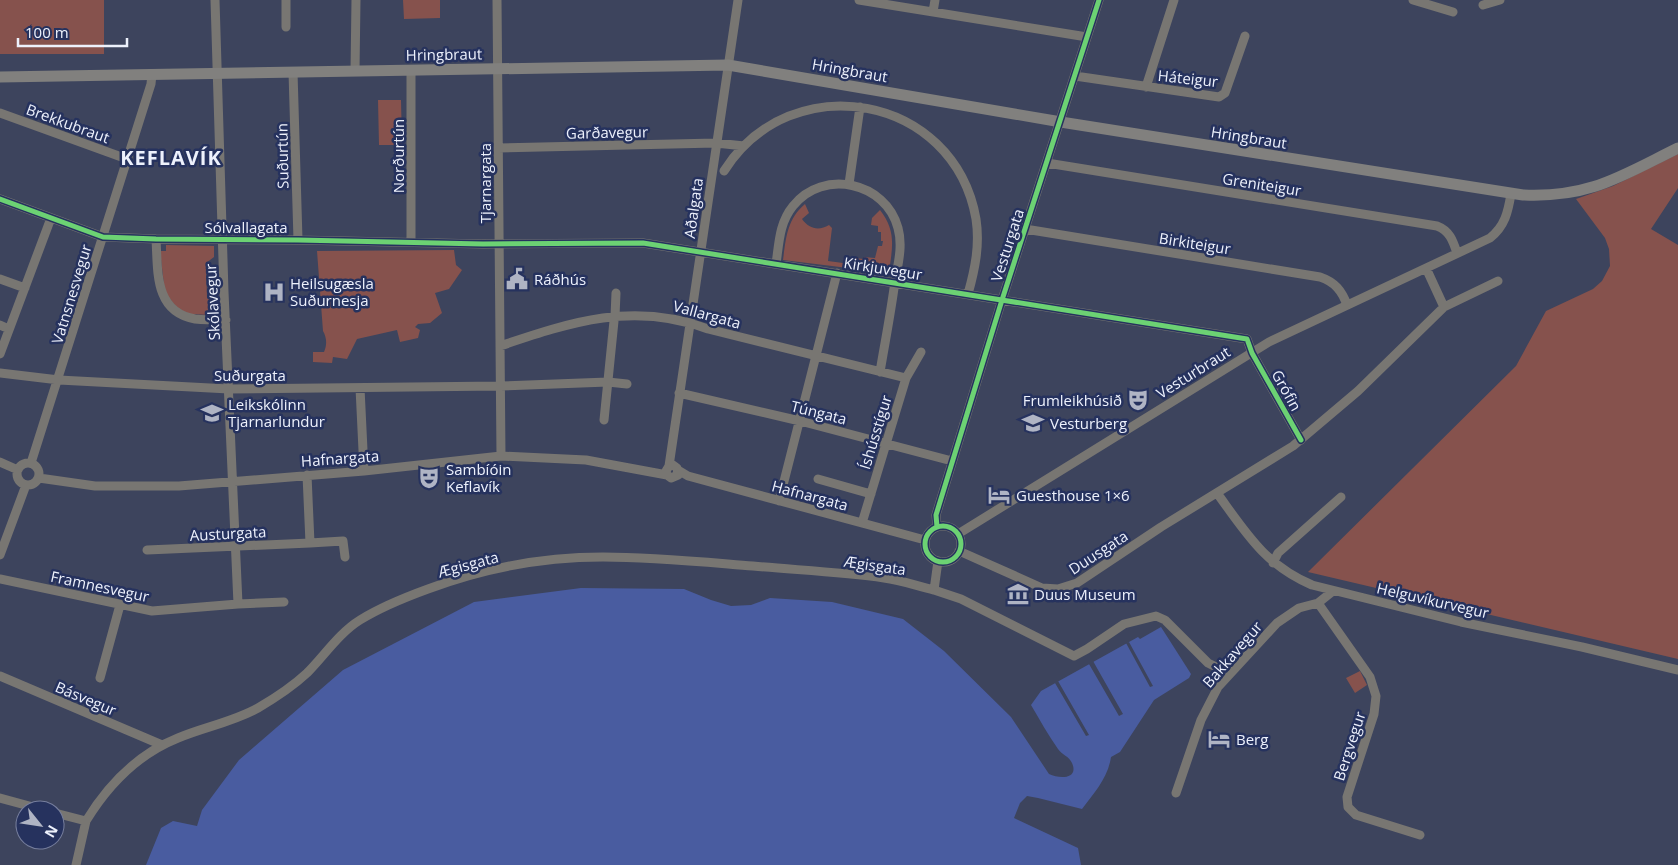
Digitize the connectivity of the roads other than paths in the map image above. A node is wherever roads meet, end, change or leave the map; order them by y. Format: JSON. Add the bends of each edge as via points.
{"nodes":[{"id":1,"x":215,"y":0,"type":"edge"},
{"id":2,"x":286,"y":0,"type":"edge"},
{"id":3,"x":356,"y":0,"type":"edge"},
{"id":4,"x":497,"y":0,"type":"edge"},
{"id":5,"x":738,"y":0,"type":"edge"},
{"id":6,"x":859,"y":0,"type":"edge"},
{"id":7,"x":935,"y":0,"type":"edge"},
{"id":8,"x":1099,"y":0,"type":"edge"},
{"id":9,"x":1174,"y":0,"type":"edge"},
{"id":10,"x":1412,"y":0,"type":"edge"},
{"id":11,"x":1500,"y":0,"type":"edge"},
{"id":12,"x":1484,"y":5,"type":"dead end"},
{"id":13,"x":932,"y":12,"type":"junction"},
{"id":14,"x":1453,"y":12,"type":"dead end"},
{"id":15,"x":286,"y":27,"type":"dead end"},
{"id":16,"x":1245,"y":36,"type":"dead end"},
{"id":17,"x":1087,"y":37,"type":"junction"},
{"id":18,"x":728,"y":65,"type":"junction"},
{"id":19,"x":498,"y":68,"type":"junction"},
{"id":20,"x":411,"y":70,"type":"junction"},
{"id":21,"x":355,"y":71,"type":"junction"},
{"id":22,"x":216,"y":72,"type":"junction"},
{"id":23,"x":294,"y":72,"type":"junction"},
{"id":24,"x":152,"y":74,"type":"junction"},
{"id":25,"x":1075,"y":76,"type":"junction"},
{"id":26,"x":0,"y":77,"type":"edge"},
{"id":27,"x":1146,"y":87,"type":"junction"},
{"id":28,"x":860,"y":107,"type":"junction"},
{"id":29,"x":0,"y":113,"type":"edge"},
{"id":30,"x":1060,"y":122,"type":"junction"},
{"id":31,"x":716,"y":143,"type":"junction"},
{"id":32,"x":744,"y":146,"type":"junction"},
{"id":33,"x":498,"y":148,"type":"junction"},
{"id":34,"x":1678,"y":148,"type":"edge"},
{"id":35,"x":127,"y":159,"type":"junction"},
{"id":36,"x":1046,"y":163,"type":"junction"},
{"id":37,"x":724,"y":172,"type":"dead end"},
{"id":38,"x":849,"y":184,"type":"junction"},
{"id":39,"x":1511,"y":194,"type":"junction"},
{"id":40,"x":0,"y":199,"type":"edge"},
{"id":41,"x":51,"y":218,"type":"junction"},
{"id":42,"x":1025,"y":229,"type":"junction"},
{"id":43,"x":103,"y":237,"type":"junction"},
{"id":44,"x":156,"y":239,"type":"junction"},
{"id":45,"x":222,"y":240,"type":"junction"},
{"id":46,"x":298,"y":240,"type":"junction"},
{"id":47,"x":411,"y":242,"type":"junction"},
{"id":48,"x":499,"y":244,"type":"junction"},
{"id":49,"x":700,"y":252,"type":"junction"},
{"id":50,"x":1457,"y":253,"type":"junction"},
{"id":51,"x":776,"y":264,"type":"junction"},
{"id":52,"x":1426,"y":268,"type":"junction"},
{"id":53,"x":837,"y":273,"type":"junction"},
{"id":54,"x":0,"y":279,"type":"edge"},
{"id":55,"x":1498,"y":281,"type":"dead end"},
{"id":56,"x":895,"y":283,"type":"junction"},
{"id":57,"x":25,"y":288,"type":"junction"},
{"id":58,"x":616,"y":293,"type":"dead end"},
{"id":59,"x":968,"y":294,"type":"junction"},
{"id":60,"x":1002,"y":300,"type":"junction"},
{"id":61,"x":1347,"y":306,"type":"junction"},
{"id":62,"x":1444,"y":307,"type":"junction"},
{"id":63,"x":615,"y":319,"type":"junction"},
{"id":64,"x":226,"y":320,"type":"junction"},
{"id":65,"x":689,"y":322,"type":"junction"},
{"id":66,"x":0,"y":325,"type":"edge"},
{"id":67,"x":9,"y":329,"type":"junction"},
{"id":68,"x":500,"y":346,"type":"junction"},
{"id":69,"x":921,"y":352,"type":"dead end"},
{"id":70,"x":1252,"y":353,"type":"junction"},
{"id":71,"x":0,"y":354,"type":"edge"},
{"id":72,"x":816,"y":357,"type":"junction"},
{"id":73,"x":880,"y":372,"type":"junction"},
{"id":74,"x":0,"y":374,"type":"edge"},
{"id":75,"x":906,"y":378,"type":"junction"},
{"id":76,"x":59,"y":380,"type":"junction"},
{"id":77,"x":608,"y":382,"type":"junction"},
{"id":78,"x":627,"y":384,"type":"dead end"},
{"id":79,"x":500,"y":386,"type":"junction"},
{"id":80,"x":360,"y":388,"type":"junction"},
{"id":81,"x":230,"y":390,"type":"junction"},
{"id":82,"x":679,"y":393,"type":"junction"},
{"id":83,"x":604,"y":420,"type":"dead end"},
{"id":84,"x":800,"y":421,"type":"junction"},
{"id":85,"x":1301,"y":440,"type":"junction"},
{"id":86,"x":886,"y":444,"type":"junction"},
{"id":87,"x":501,"y":456,"type":"junction"},
{"id":88,"x":952,"y":461,"type":"junction"},
{"id":89,"x":0,"y":462,"type":"edge"},
{"id":90,"x":31,"y":464,"type":"junction"},
{"id":91,"x":18,"y":470,"type":"junction"},
{"id":92,"x":364,"y":471,"type":"junction"},
{"id":93,"x":672,"y":471,"type":"junction"},
{"id":94,"x":307,"y":475,"type":"junction"},
{"id":95,"x":38,"y":478,"type":"junction"},
{"id":96,"x":818,"y":478,"type":"dead end"},
{"id":97,"x":234,"y":481,"type":"junction"},
{"id":98,"x":26,"y":485,"type":"junction"},
{"id":99,"x":1217,"y":493,"type":"junction"},
{"id":100,"x":871,"y":494,"type":"junction"},
{"id":101,"x":1341,"y":497,"type":"dead end"},
{"id":102,"x":780,"y":501,"type":"junction"},
{"id":103,"x":862,"y":523,"type":"junction"},
{"id":104,"x":937,"y":527,"type":"junction"},
{"id":105,"x":958,"y":534,"type":"junction"},
{"id":106,"x":925,"y":540,"type":"junction"},
{"id":107,"x":310,"y":543,"type":"junction"},
{"id":108,"x":236,"y":546,"type":"junction"},
{"id":109,"x":147,"y":550,"type":"dead end"},
{"id":110,"x":960,"y":551,"type":"junction"},
{"id":111,"x":0,"y":555,"type":"edge"},
{"id":112,"x":344,"y":556,"type":"dead end"},
{"id":113,"x":938,"y":561,"type":"junction"},
{"id":114,"x":1274,"y":563,"type":"junction"},
{"id":115,"x":0,"y":579,"type":"edge"},
{"id":116,"x":934,"y":590,"type":"junction"},
{"id":117,"x":1333,"y":591,"type":"junction"},
{"id":118,"x":284,"y":602,"type":"dead end"},
{"id":119,"x":1318,"y":603,"type":"junction"},
{"id":120,"x":238,"y":604,"type":"junction"},
{"id":121,"x":120,"y":605,"type":"junction"},
{"id":122,"x":1678,"y":670,"type":"edge"},
{"id":123,"x":1232,"y":671,"type":"junction"},
{"id":124,"x":0,"y":676,"type":"edge"},
{"id":125,"x":100,"y":678,"type":"dead end"},
{"id":126,"x":162,"y":745,"type":"junction"},
{"id":127,"x":1176,"y":793,"type":"dead end"},
{"id":128,"x":0,"y":798,"type":"edge"},
{"id":129,"x":15,"y":802,"type":"edge"},
{"id":130,"x":65,"y":816,"type":"edge"},
{"id":131,"x":86,"y":821,"type":"junction"},
{"id":132,"x":1420,"y":835,"type":"dead end"},
{"id":133,"x":76,"y":865,"type":"edge"}],
"edges":[{"from":1,"to":22,"type":"street","name":"Skólavegur"},
{"from":2,"to":15,"type":"street"},
{"from":3,"to":21,"type":"street"},
{"from":4,"to":19,"type":"street","name":"Tjarnargata"},
{"from":5,"to":18,"type":"street","name":"Aðalgata"},
{"from":6,"to":13,"type":"street"},
{"from":7,"to":13,"type":"street"},
{"from":8,"to":17,"type":"street","name":"Vesturgata"},
{"from":9,"to":27,"type":"street","name":"Háteigur"},
{"from":10,"to":14,"type":"street"},
{"from":11,"to":12,"type":"street"},
{"from":13,"to":17,"type":"street"},
{"from":16,"to":27,"type":"street","name":"Háteigur","via":[[1222,96],[1216,98]]},
{"from":17,"to":25,"type":"street","name":"Vesturgata"},
{"from":18,"to":19,"type":"main road","name":"Hringbraut"},
{"from":18,"to":30,"type":"main road","name":"Hringbraut"},
{"from":18,"to":31,"type":"street","name":"Aðalgata"},
{"from":19,"to":20,"type":"main road","name":"Hringbraut"},
{"from":19,"to":33,"type":"street","name":"Tjarnargata"},
{"from":20,"to":21,"type":"main road","name":"Hringbraut"},
{"from":20,"to":47,"type":"street","name":"Norðurtún"},
{"from":21,"to":23,"type":"main road","name":"Hringbraut"},
{"from":22,"to":23,"type":"main road","name":"Hringbraut"},
{"from":22,"to":24,"type":"main road","name":"Hringbraut"},
{"from":22,"to":45,"type":"street","name":"Skólavegur"},
{"from":23,"to":46,"type":"street","name":"Suðurtún"},
{"from":24,"to":26,"type":"main road","name":"Hringbraut"},
{"from":24,"to":35,"type":"street","name":"Vatnsnesvegur","via":[[152,84]]},
{"from":25,"to":27,"type":"street","name":"Háteigur"},
{"from":25,"to":30,"type":"street","name":"Vesturgata"},
{"from":28,"to":32,"type":"street","via":[[829,106],[799,112],[766,128]]},
{"from":28,"to":38,"type":"street"},
{"from":28,"to":59,"type":"street","via":[[888,114],[920,131],[943,151],[960,175],[972,202],[977,232],[975,268]]},
{"from":29,"to":35,"type":"street","name":"Brekkubraut"},
{"from":30,"to":36,"type":"street","name":"Vesturgata"},
{"from":30,"to":39,"type":"main road","name":"Hringbraut"},
{"from":31,"to":32,"type":"street","name":"Garðavegur"},
{"from":31,"to":33,"type":"street","name":"Garðavegur"},
{"from":31,"to":49,"type":"street","name":"Aðalgata"},
{"from":32,"to":37,"type":"street"},
{"from":33,"to":48,"type":"street","name":"Tjarnargata"},
{"from":34,"to":39,"type":"main road","name":"Hringbraut","via":[[1626,175],[1590,188],[1547,195]]},
{"from":35,"to":43,"type":"street","name":"Vatnsnesvegur"},
{"from":36,"to":42,"type":"street","name":"Vesturgata"},
{"from":36,"to":50,"type":"street","name":"Greniteigur","via":[[1437,226],[1451,237]]},
{"from":38,"to":51,"type":"street","via":[[822,186],[798,200],[782,226]]},
{"from":38,"to":56,"type":"street","via":[[878,196],[896,222],[900,246]]},
{"from":39,"to":50,"type":"street","name":"Vesturbraut","via":[[1506,217],[1495,234]]},
{"from":40,"to":41,"type":"street","name":"Sólvallagata"},
{"from":41,"to":43,"type":"street","name":"Sólvallagata"},
{"from":41,"to":57,"type":"street"},
{"from":42,"to":60,"type":"street","name":"Vesturgata"},
{"from":42,"to":61,"type":"street","name":"Birkiteigur","via":[[1320,277],[1337,287]]},
{"from":43,"to":44,"type":"street","name":"Sólvallagata"},
{"from":43,"to":76,"type":"street","name":"Vatnsnesvegur"},
{"from":44,"to":45,"type":"street","name":"Sólvallagata"},
{"from":44,"to":64,"type":"street","via":[[158,282],[170,305],[189,317]]},
{"from":45,"to":46,"type":"street","name":"Sólvallagata"},
{"from":45,"to":64,"type":"street","name":"Skólavegur"},
{"from":46,"to":47,"type":"street","name":"Sólvallagata"},
{"from":47,"to":48,"type":"street","name":"Sólvallagata"},
{"from":48,"to":49,"type":"street","name":"Kirkjuvegur","via":[[643,243]]},
{"from":48,"to":68,"type":"street","name":"Tjarnargata"},
{"from":49,"to":51,"type":"street","name":"Kirkjuvegur"},
{"from":49,"to":65,"type":"street","name":"Aðalgata"},
{"from":50,"to":52,"type":"street","name":"Vesturbraut"},
{"from":51,"to":53,"type":"street","name":"Kirkjuvegur"},
{"from":52,"to":61,"type":"street","name":"Vesturbraut"},
{"from":52,"to":62,"type":"street"},
{"from":53,"to":56,"type":"street","name":"Kirkjuvegur"},
{"from":53,"to":72,"type":"street"},
{"from":54,"to":57,"type":"street"},
{"from":55,"to":62,"type":"street"},
{"from":56,"to":59,"type":"street","name":"Kirkjuvegur"},
{"from":56,"to":73,"type":"street"},
{"from":57,"to":67,"type":"street"},
{"from":58,"to":63,"type":"street"},
{"from":59,"to":60,"type":"street","name":"Kirkjuvegur"},
{"from":60,"to":70,"type":"street","name":"Kirkjuvegur","via":[[1247,340]]},
{"from":60,"to":88,"type":"street","name":"Vesturgata"},
{"from":61,"to":70,"type":"street","name":"Vesturbraut"},
{"from":62,"to":85,"type":"street","via":[[1358,391]]},
{"from":63,"to":65,"type":"street","name":"Vallargata","via":[[649,315]]},
{"from":63,"to":68,"type":"street","name":"Vallargata","via":[[583,322]]},
{"from":63,"to":77,"type":"street"},
{"from":64,"to":81,"type":"street","name":"Skólavegur"},
{"from":65,"to":72,"type":"street","name":"Vallargata"},
{"from":65,"to":82,"type":"street","name":"Aðalgata"},
{"from":66,"to":67,"type":"street"},
{"from":67,"to":71,"type":"street"},
{"from":68,"to":79,"type":"street","name":"Tjarnargata"},
{"from":69,"to":75,"type":"street","name":"Íshússtígur"},
{"from":70,"to":85,"type":"street","name":"Grófin"},
{"from":70,"to":105,"type":"street","name":"Vesturbraut"},
{"from":72,"to":73,"type":"street","name":"Vallargata"},
{"from":72,"to":84,"type":"street"},
{"from":73,"to":75,"type":"street","name":"Vallargata"},
{"from":74,"to":76,"type":"street","name":"Suðurgata"},
{"from":75,"to":86,"type":"street","name":"Íshússtígur"},
{"from":76,"to":81,"type":"street","name":"Suðurgata"},
{"from":76,"to":90,"type":"street","name":"Vatnsnesvegur"},
{"from":77,"to":78,"type":"street"},
{"from":77,"to":79,"type":"street"},
{"from":77,"to":83,"type":"street"},
{"from":79,"to":80,"type":"street","name":"Suðurgata"},
{"from":79,"to":87,"type":"street","name":"Tjarnargata"},
{"from":80,"to":81,"type":"street","name":"Suðurgata"},
{"from":80,"to":92,"type":"street"},
{"from":81,"to":97,"type":"street","name":"Skólavegur"},
{"from":82,"to":84,"type":"street","name":"Túngata"},
{"from":82,"to":93,"type":"street","name":"Aðalgata","via":[[671,450]]},
{"from":84,"to":86,"type":"street","name":"Túngata"},
{"from":84,"to":102,"type":"street"},
{"from":85,"to":99,"type":"street"},
{"from":86,"to":88,"type":"street","name":"Túngata"},
{"from":86,"to":100,"type":"street","name":"Íshússtígur"},
{"from":87,"to":92,"type":"street","name":"Hafnargata"},
{"from":87,"to":93,"type":"street","name":"Hafnargata","via":[[586,460],[643,470]]},
{"from":88,"to":104,"type":"street","name":"Vesturgata","via":[[936,515]]},
{"from":89,"to":91,"type":"street"},
{"from":90,"to":91,"type":"street","via":[[23,464]]},
{"from":90,"to":95,"type":"street","via":[[37,468]]},
{"from":91,"to":98,"type":"street","via":[[18,478]]},
{"from":92,"to":94,"type":"street","name":"Hafnargata"},
{"from":93,"to":102,"type":"street","name":"Hafnargata"},
{"from":94,"to":97,"type":"street","name":"Hafnargata"},
{"from":94,"to":107,"type":"street"},
{"from":95,"to":97,"type":"street","name":"Hafnargata","via":[[95,486],[179,486]]},
{"from":95,"to":98,"type":"street","via":[[34,484]]},
{"from":96,"to":100,"type":"street","name":"Hafnargata"},
{"from":97,"to":108,"type":"street","name":"Skólavegur"},
{"from":98,"to":111,"type":"street"},
{"from":99,"to":110,"type":"street","name":"Duusgata","via":[[1077,583],[1064,588],[1042,588]]},
{"from":99,"to":114,"type":"street","name":"Helguvíkurvegur","via":[[1250,539]]},
{"from":100,"to":103,"type":"street","name":"Íshússtígur"},
{"from":101,"to":114,"type":"street","via":[[1278,553]]},
{"from":102,"to":103,"type":"street","name":"Hafnargata"},
{"from":103,"to":106,"type":"street","name":"Hafnargata"},
{"from":104,"to":105,"type":"street","via":[[950,528]]},
{"from":104,"to":106,"type":"street"},
{"from":105,"to":110,"type":"street"},
{"from":106,"to":113,"type":"street","via":[[926,551]]},
{"from":107,"to":108,"type":"street","name":"Austurgata"},
{"from":107,"to":112,"type":"street","name":"Austurgata","via":[[343,541]]},
{"from":108,"to":109,"type":"street","name":"Austurgata"},
{"from":108,"to":120,"type":"street","name":"Skólavegur"},
{"from":110,"to":113,"type":"street","via":[[949,561]]},
{"from":113,"to":116,"type":"street"},
{"from":114,"to":117,"type":"street","name":"Helguvíkurvegur","via":[[1303,581]]},
{"from":115,"to":121,"type":"street","name":"Framnesvegur"},
{"from":116,"to":123,"type":"street","name":"Ægisgata","via":[[961,599],[1074,656],[1124,624],[1159,617],[1202,660]]},
{"from":116,"to":126,"type":"street","name":"Ægisgata","via":[[885,578],[666,560],[595,557],[505,567],[457,578],[409,596],[359,621],[307,672],[256,710]]},
{"from":117,"to":119,"type":"street","name":"Bakkavegur"},
{"from":117,"to":122,"type":"street","name":"Helguvíkurvegur"},
{"from":118,"to":120,"type":"street","name":"Framnesvegur"},
{"from":119,"to":123,"type":"street","name":"Bakkavegur","via":[[1299,608],[1285,617]]},
{"from":119,"to":132,"type":"street","name":"Bergvegur","via":[[1370,677],[1375,690],[1374,714],[1347,797],[1348,807],[1356,815]]},
{"from":120,"to":121,"type":"street","name":"Framnesvegur","via":[[152,611]]},
{"from":121,"to":125,"type":"street"},
{"from":123,"to":127,"type":"street","name":"Bakkavegur","via":[[1204,711]]},
{"from":124,"to":126,"type":"street","name":"Básvegur"},
{"from":126,"to":131,"type":"street","name":"Ægisgata","via":[[113,783]]},
{"from":128,"to":129,"type":"street"},
{"from":130,"to":131,"type":"street"},
{"from":131,"to":133,"type":"street","name":"Ægisgata"}]}
